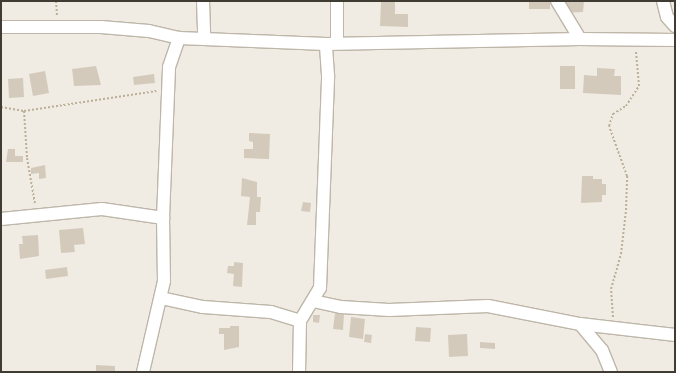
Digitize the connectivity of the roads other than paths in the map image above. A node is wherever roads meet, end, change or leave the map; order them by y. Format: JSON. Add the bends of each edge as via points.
{"nodes":[{"id":1,"x":203,"y":1,"type":"edge"},
{"id":2,"x":337,"y":1,"type":"edge"},
{"id":3,"x":557,"y":1,"type":"edge"},
{"id":4,"x":663,"y":1,"type":"edge"},
{"id":5,"x":675,"y":26,"type":"edge"},
{"id":6,"x":1,"y":27,"type":"edge"},
{"id":7,"x":179,"y":38,"type":"junction"},
{"id":8,"x":204,"y":38,"type":"junction"},
{"id":9,"x":580,"y":39,"type":"junction"},
{"id":10,"x":675,"y":40,"type":"edge"},
{"id":11,"x":331,"y":43,"type":"junction"},
{"id":12,"x":163,"y":218,"type":"junction"},
{"id":13,"x":1,"y":219,"type":"edge"},
{"id":14,"x":161,"y":298,"type":"junction"},
{"id":15,"x":313,"y":301,"type":"junction"},
{"id":16,"x":300,"y":321,"type":"junction"},
{"id":17,"x":580,"y":324,"type":"junction"},
{"id":18,"x":675,"y":335,"type":"edge"},
{"id":19,"x":143,"y":372,"type":"edge"},
{"id":20,"x":299,"y":372,"type":"edge"},
{"id":21,"x":611,"y":372,"type":"edge"}],
"edges":[{"from":1,"to":8,"type":"street"},
{"from":2,"to":11,"type":"street"},
{"from":3,"to":9,"type":"street"},
{"from":4,"to":5,"type":"street","via":[[667,17]]},
{"from":6,"to":7,"type":"street","via":[[149,31]]},
{"from":7,"to":8,"type":"street"},
{"from":7,"to":12,"type":"street","via":[[169,67]]},
{"from":8,"to":11,"type":"street"},
{"from":9,"to":10,"type":"street"},
{"from":9,"to":11,"type":"street"},
{"from":11,"to":15,"type":"street","via":[[320,288]]},
{"from":12,"to":13,"type":"street","via":[[102,209]]},
{"from":12,"to":14,"type":"street","via":[[164,281]]},
{"from":14,"to":16,"type":"street","via":[[203,307],[271,312]]},
{"from":14,"to":19,"type":"street"},
{"from":15,"to":16,"type":"street"},
{"from":15,"to":17,"type":"street","via":[[341,307],[389,310],[488,306]]},
{"from":16,"to":20,"type":"street"},
{"from":17,"to":18,"type":"street"},
{"from":17,"to":21,"type":"street","via":[[602,350]]}]}
